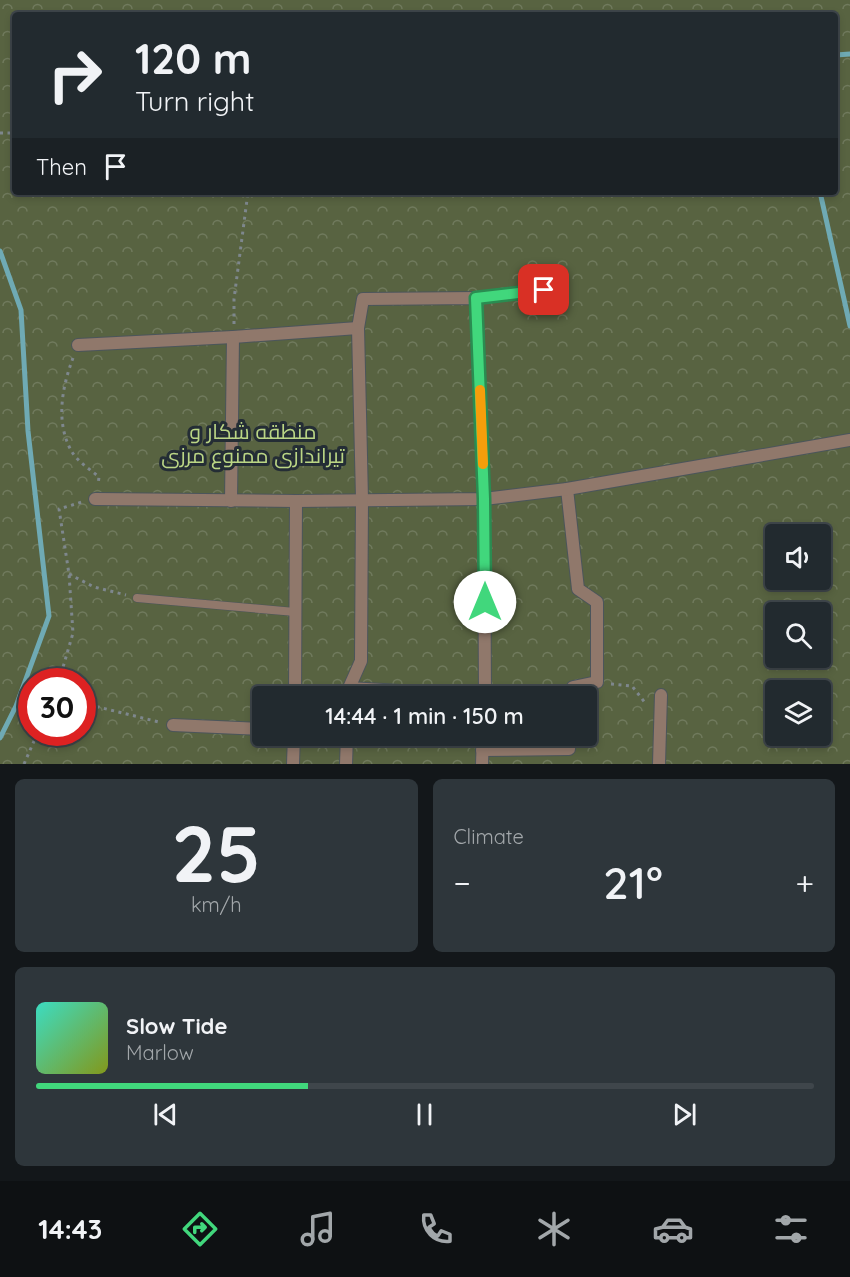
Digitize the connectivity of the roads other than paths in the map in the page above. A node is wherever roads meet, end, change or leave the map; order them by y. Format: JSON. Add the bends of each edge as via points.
{"nodes":[{"id":1,"x":544,"y":290,"type":"dead end"},
{"id":2,"x":476,"y":298,"type":"junction"},
{"id":3,"x":358,"y":328,"type":"junction"},
{"id":4,"x":233,"y":337,"type":"junction"},
{"id":5,"x":78,"y":345,"type":"road end"},
{"id":6,"x":850,"y":440,"type":"edge"},
{"id":7,"x":567,"y":489,"type":"junction"},
{"id":8,"x":95,"y":499,"type":"road end"},
{"id":9,"x":362,"y":499,"type":"junction"},
{"id":10,"x":484,"y":499,"type":"junction"},
{"id":11,"x":231,"y":501,"type":"junction"},
{"id":12,"x":296,"y":501,"type":"junction"},
{"id":13,"x":136,"y":598,"type":"road end"},
{"id":14,"x":295,"y":612,"type":"junction"},
{"id":15,"x":295,"y":686,"type":"edge"},
{"id":16,"x":351,"y":686,"type":"edge"},
{"id":17,"x":485,"y":686,"type":"edge"},
{"id":18,"x":578,"y":686,"type":"edge"},
{"id":19,"x":661,"y":695,"type":"dead end"},
{"id":20,"x":173,"y":725,"type":"road end"},
{"id":21,"x":252,"y":729,"type":"edge"},
{"id":22,"x":294,"y":746,"type":"edge"},
{"id":23,"x":347,"y":746,"type":"edge"},
{"id":24,"x":483,"y":746,"type":"edge"},
{"id":25,"x":569,"y":746,"type":"edge"},
{"id":26,"x":483,"y":750,"type":"junction"},
{"id":27,"x":293,"y":764,"type":"edge"},
{"id":28,"x":346,"y":764,"type":"edge"},
{"id":29,"x":482,"y":764,"type":"edge"},
{"id":30,"x":659,"y":764,"type":"edge"}],
"edges":[{"from":1,"to":2,"type":"lane"},
{"from":2,"to":3,"type":"street","via":[[363,299]]},
{"from":2,"to":10,"type":"street"},
{"from":3,"to":4,"type":"street"},
{"from":3,"to":9,"type":"street"},
{"from":4,"to":5,"type":"street"},
{"from":4,"to":11,"type":"street"},
{"from":6,"to":7,"type":"street"},
{"from":7,"to":10,"type":"street"},
{"from":7,"to":18,"type":"street","via":[[578,589],[597,602],[597,682]]},
{"from":8,"to":11,"type":"street"},
{"from":9,"to":10,"type":"street"},
{"from":9,"to":12,"type":"street"},
{"from":9,"to":16,"type":"street","via":[[361,661]]},
{"from":10,"to":17,"type":"street"},
{"from":11,"to":12,"type":"street"},
{"from":12,"to":14,"type":"street"},
{"from":13,"to":14,"type":"lane"},
{"from":14,"to":15,"type":"street"},
{"from":19,"to":30,"type":"street"},
{"from":20,"to":21,"type":"street"},
{"from":22,"to":27,"type":"street"},
{"from":23,"to":28,"type":"street"},
{"from":24,"to":26,"type":"street"},
{"from":25,"to":26,"type":"street"},
{"from":26,"to":29,"type":"street"}]}
